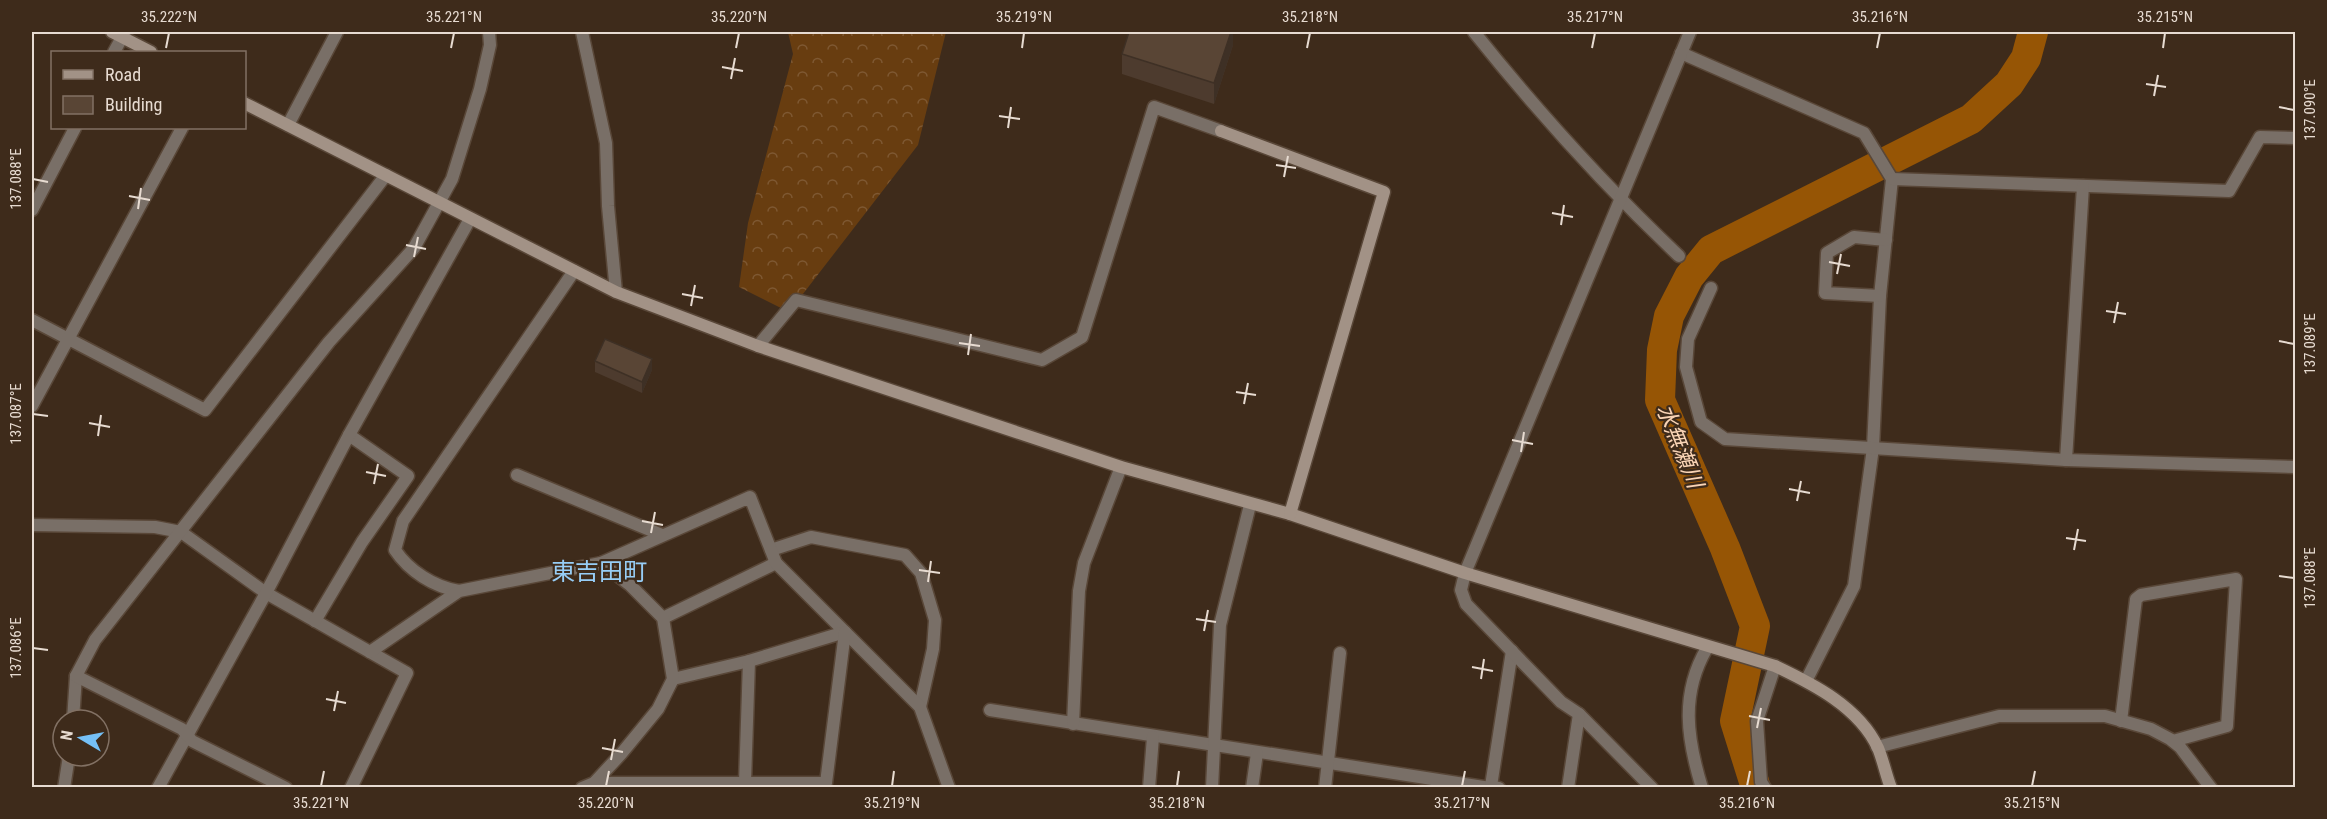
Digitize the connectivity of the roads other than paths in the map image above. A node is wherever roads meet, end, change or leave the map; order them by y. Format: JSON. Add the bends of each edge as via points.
{"nodes":[{"id":1,"x":337,"y":32,"type":"edge"},
{"id":2,"x":489,"y":32,"type":"edge"},
{"id":3,"x":582,"y":32,"type":"edge"},
{"id":4,"x":1474,"y":32,"type":"edge"},
{"id":5,"x":1690,"y":32,"type":"edge"},
{"id":6,"x":120,"y":33,"type":"edge"},
{"id":7,"x":114,"y":51,"type":"edge"},
{"id":8,"x":149,"y":51,"type":"edge"},
{"id":9,"x":1681,"y":53,"type":"junction"},
{"id":10,"x":246,"y":104,"type":"edge"},
{"id":11,"x":288,"y":125,"type":"junction"},
{"id":12,"x":74,"y":129,"type":"edge"},
{"id":13,"x":181,"y":129,"type":"edge"},
{"id":14,"x":2295,"y":138,"type":"edge"},
{"id":15,"x":386,"y":175,"type":"junction"},
{"id":16,"x":1889,"y":176,"type":"junction"},
{"id":17,"x":2083,"y":186,"type":"junction"},
{"id":18,"x":1620,"y":200,"type":"junction"},
{"id":19,"x":438,"y":202,"type":"junction"},
{"id":20,"x":32,"y":210,"type":"edge"},
{"id":21,"x":471,"y":219,"type":"junction"},
{"id":22,"x":1886,"y":240,"type":"junction"},
{"id":23,"x":1679,"y":256,"type":"dead end"},
{"id":24,"x":574,"y":271,"type":"junction"},
{"id":25,"x":1711,"y":288,"type":"dead end"},
{"id":26,"x":616,"y":292,"type":"junction"},
{"id":27,"x":1880,"y":296,"type":"junction"},
{"id":28,"x":32,"y":320,"type":"edge"},
{"id":29,"x":68,"y":340,"type":"junction"},
{"id":30,"x":758,"y":346,"type":"junction"},
{"id":31,"x":32,"y":406,"type":"edge"},
{"id":32,"x":349,"y":435,"type":"junction"},
{"id":33,"x":1873,"y":448,"type":"junction"},
{"id":34,"x":2066,"y":460,"type":"junction"},
{"id":35,"x":1121,"y":467,"type":"junction"},
{"id":36,"x":2295,"y":467,"type":"edge"},
{"id":37,"x":517,"y":475,"type":"dead end"},
{"id":38,"x":1250,"y":505,"type":"junction"},
{"id":39,"x":1290,"y":514,"type":"junction"},
{"id":40,"x":32,"y":525,"type":"edge"},
{"id":41,"x":180,"y":532,"type":"junction"},
{"id":42,"x":662,"y":535,"type":"junction"},
{"id":43,"x":771,"y":550,"type":"junction"},
{"id":44,"x":601,"y":563,"type":"junction"},
{"id":45,"x":776,"y":563,"type":"junction"},
{"id":46,"x":1465,"y":573,"type":"junction"},
{"id":47,"x":459,"y":591,"type":"junction"},
{"id":48,"x":266,"y":593,"type":"junction"},
{"id":49,"x":663,"y":618,"type":"junction"},
{"id":50,"x":315,"y":621,"type":"junction"},
{"id":51,"x":845,"y":632,"type":"junction"},
{"id":52,"x":1707,"y":648,"type":"junction"},
{"id":53,"x":1512,"y":651,"type":"junction"},
{"id":54,"x":370,"y":652,"type":"junction"},
{"id":55,"x":1340,"y":653,"type":"dead end"},
{"id":56,"x":749,"y":661,"type":"junction"},
{"id":57,"x":1775,"y":666,"type":"junction"},
{"id":58,"x":76,"y":676,"type":"junction"},
{"id":59,"x":673,"y":679,"type":"junction"},
{"id":60,"x":1806,"y":681,"type":"junction"},
{"id":61,"x":920,"y":706,"type":"junction"},
{"id":62,"x":74,"y":708,"type":"edge"},
{"id":63,"x":990,"y":710,"type":"dead end"},
{"id":64,"x":1579,"y":714,"type":"junction"},
{"id":65,"x":2121,"y":721,"type":"junction"},
{"id":66,"x":1073,"y":724,"type":"junction"},
{"id":67,"x":185,"y":735,"type":"junction"},
{"id":68,"x":1153,"y":737,"type":"junction"},
{"id":69,"x":2173,"y":741,"type":"junction"},
{"id":70,"x":1214,"y":746,"type":"junction"},
{"id":71,"x":1877,"y":747,"type":"junction"},
{"id":72,"x":1257,"y":753,"type":"junction"},
{"id":73,"x":1328,"y":764,"type":"junction"},
{"id":74,"x":67,"y":768,"type":"edge"},
{"id":75,"x":1402,"y":774,"type":"junction"},
{"id":76,"x":745,"y":782,"type":"junction"},
{"id":77,"x":588,"y":785,"type":"edge"},
{"id":78,"x":1493,"y":787,"type":"edge"},
{"id":79,"x":64,"y":788,"type":"edge"},
{"id":80,"x":158,"y":788,"type":"edge"},
{"id":81,"x":286,"y":788,"type":"edge"},
{"id":82,"x":351,"y":788,"type":"edge"},
{"id":83,"x":950,"y":788,"type":"edge"},
{"id":84,"x":1149,"y":788,"type":"edge"},
{"id":85,"x":1212,"y":788,"type":"edge"},
{"id":86,"x":1252,"y":788,"type":"edge"},
{"id":87,"x":1325,"y":788,"type":"edge"},
{"id":88,"x":1400,"y":788,"type":"edge"},
{"id":89,"x":1568,"y":788,"type":"edge"},
{"id":90,"x":1653,"y":788,"type":"edge"},
{"id":91,"x":1702,"y":788,"type":"edge"},
{"id":92,"x":1765,"y":788,"type":"edge"},
{"id":93,"x":1891,"y":788,"type":"edge"},
{"id":94,"x":2211,"y":788,"type":"edge"}],
"edges":[{"from":1,"to":11,"type":"street"},
{"from":2,"to":19,"type":"street","via":[[490,45],[480,89],[452,179]]},
{"from":3,"to":26,"type":"street","via":[[606,143]]},
{"from":4,"to":18,"type":"street","via":[[1529,101]]},
{"from":5,"to":9,"type":"street"},
{"from":6,"to":7,"type":"street"},
{"from":6,"to":8,"type":"street"},
{"from":9,"to":16,"type":"street","via":[[1864,134]]},
{"from":9,"to":18,"type":"street"},
{"from":10,"to":11,"type":"street"},
{"from":11,"to":15,"type":"street"},
{"from":12,"to":20,"type":"street"},
{"from":13,"to":29,"type":"street"},
{"from":14,"to":17,"type":"street","via":[[2259,137],[2229,191]]},
{"from":15,"to":19,"type":"street"},
{"from":15,"to":29,"type":"street","via":[[205,410]]},
{"from":16,"to":17,"type":"street"},
{"from":16,"to":22,"type":"street"},
{"from":17,"to":34,"type":"street"},
{"from":18,"to":23,"type":"street"},
{"from":18,"to":46,"type":"street"},
{"from":19,"to":21,"type":"street"},
{"from":19,"to":41,"type":"street","via":[[414,248],[329,342]]},
{"from":21,"to":24,"type":"street"},
{"from":21,"to":32,"type":"street"},
{"from":22,"to":27,"type":"street"},
{"from":22,"to":27,"type":"street","via":[[1854,237],[1827,253],[1825,292]]},
{"from":24,"to":26,"type":"street"},
{"from":24,"to":47,"type":"street","via":[[404,521],[395,550],[405,565],[444,588]]},
{"from":25,"to":33,"type":"street","via":[[1688,339],[1686,367],[1701,422],[1725,439]]},
{"from":26,"to":30,"type":"street"},
{"from":27,"to":33,"type":"street"},
{"from":28,"to":29,"type":"street"},
{"from":29,"to":31,"type":"street"},
{"from":30,"to":35,"type":"street"},
{"from":30,"to":39,"type":"street","via":[[796,300],[1042,360],[1082,338],[1154,107],[1384,192]]},
{"from":32,"to":48,"type":"street"},
{"from":32,"to":50,"type":"street","via":[[408,476],[362,542]]},
{"from":33,"to":34,"type":"street"},
{"from":33,"to":60,"type":"street","via":[[1854,586]]},
{"from":34,"to":36,"type":"street"},
{"from":35,"to":38,"type":"street"},
{"from":35,"to":66,"type":"street","via":[[1084,563],[1079,591]]},
{"from":37,"to":42,"type":"street"},
{"from":38,"to":39,"type":"street"},
{"from":38,"to":70,"type":"street","via":[[1220,625]]},
{"from":39,"to":46,"type":"street"},
{"from":40,"to":41,"type":"street","via":[[155,527]]},
{"from":41,"to":48,"type":"street"},
{"from":41,"to":58,"type":"street","via":[[95,640]]},
{"from":42,"to":43,"type":"street","via":[[750,497]]},
{"from":42,"to":44,"type":"street"},
{"from":43,"to":45,"type":"street"},
{"from":43,"to":61,"type":"street","via":[[811,537],[905,555],[921,573],[935,620],[933,649]]},
{"from":44,"to":47,"type":"street"},
{"from":44,"to":49,"type":"street"},
{"from":45,"to":49,"type":"street"},
{"from":45,"to":51,"type":"street"},
{"from":46,"to":52,"type":"street"},
{"from":46,"to":53,"type":"street","via":[[1461,591],[1466,604]]},
{"from":47,"to":54,"type":"street"},
{"from":48,"to":50,"type":"street"},
{"from":48,"to":67,"type":"street"},
{"from":49,"to":59,"type":"street"},
{"from":50,"to":54,"type":"street"},
{"from":51,"to":56,"type":"street"},
{"from":51,"to":61,"type":"street"},
{"from":51,"to":76,"type":"street","via":[[826,783]]},
{"from":52,"to":57,"type":"street"},
{"from":52,"to":91,"type":"street","via":[[1692,683],[1687,725]]},
{"from":53,"to":64,"type":"street","via":[[1561,702]]},
{"from":53,"to":78,"type":"street"},
{"from":54,"to":82,"type":"street","via":[[407,673]]},
{"from":55,"to":73,"type":"street"},
{"from":56,"to":59,"type":"street"},
{"from":56,"to":76,"type":"street"},
{"from":57,"to":60,"type":"street"},
{"from":57,"to":92,"type":"street","via":[[1757,721],[1761,782]]},
{"from":58,"to":62,"type":"street"},
{"from":58,"to":67,"type":"street","via":[[182,729]]},
{"from":59,"to":77,"type":"street","via":[[658,709]]},
{"from":60,"to":71,"type":"street","via":[[1841,704]]},
{"from":61,"to":83,"type":"street"},
{"from":63,"to":66,"type":"street"},
{"from":64,"to":89,"type":"street"},
{"from":64,"to":90,"type":"street"},
{"from":65,"to":69,"type":"street","via":[[2151,729]]},
{"from":65,"to":69,"type":"street","via":[[2136,599],[2236,579],[2227,726]]},
{"from":65,"to":71,"type":"street","via":[[2105,716],[1999,716]]},
{"from":66,"to":68,"type":"street"},
{"from":67,"to":80,"type":"street"},
{"from":67,"to":81,"type":"street"},
{"from":68,"to":70,"type":"street"},
{"from":68,"to":84,"type":"street"},
{"from":69,"to":94,"type":"street"},
{"from":70,"to":72,"type":"street"},
{"from":70,"to":85,"type":"street"},
{"from":71,"to":93,"type":"street"},
{"from":72,"to":73,"type":"street"},
{"from":72,"to":86,"type":"street"},
{"from":73,"to":75,"type":"street"},
{"from":73,"to":87,"type":"street"},
{"from":74,"to":79,"type":"street"},
{"from":75,"to":78,"type":"street"},
{"from":75,"to":88,"type":"street"},
{"from":76,"to":77,"type":"street"}]}
